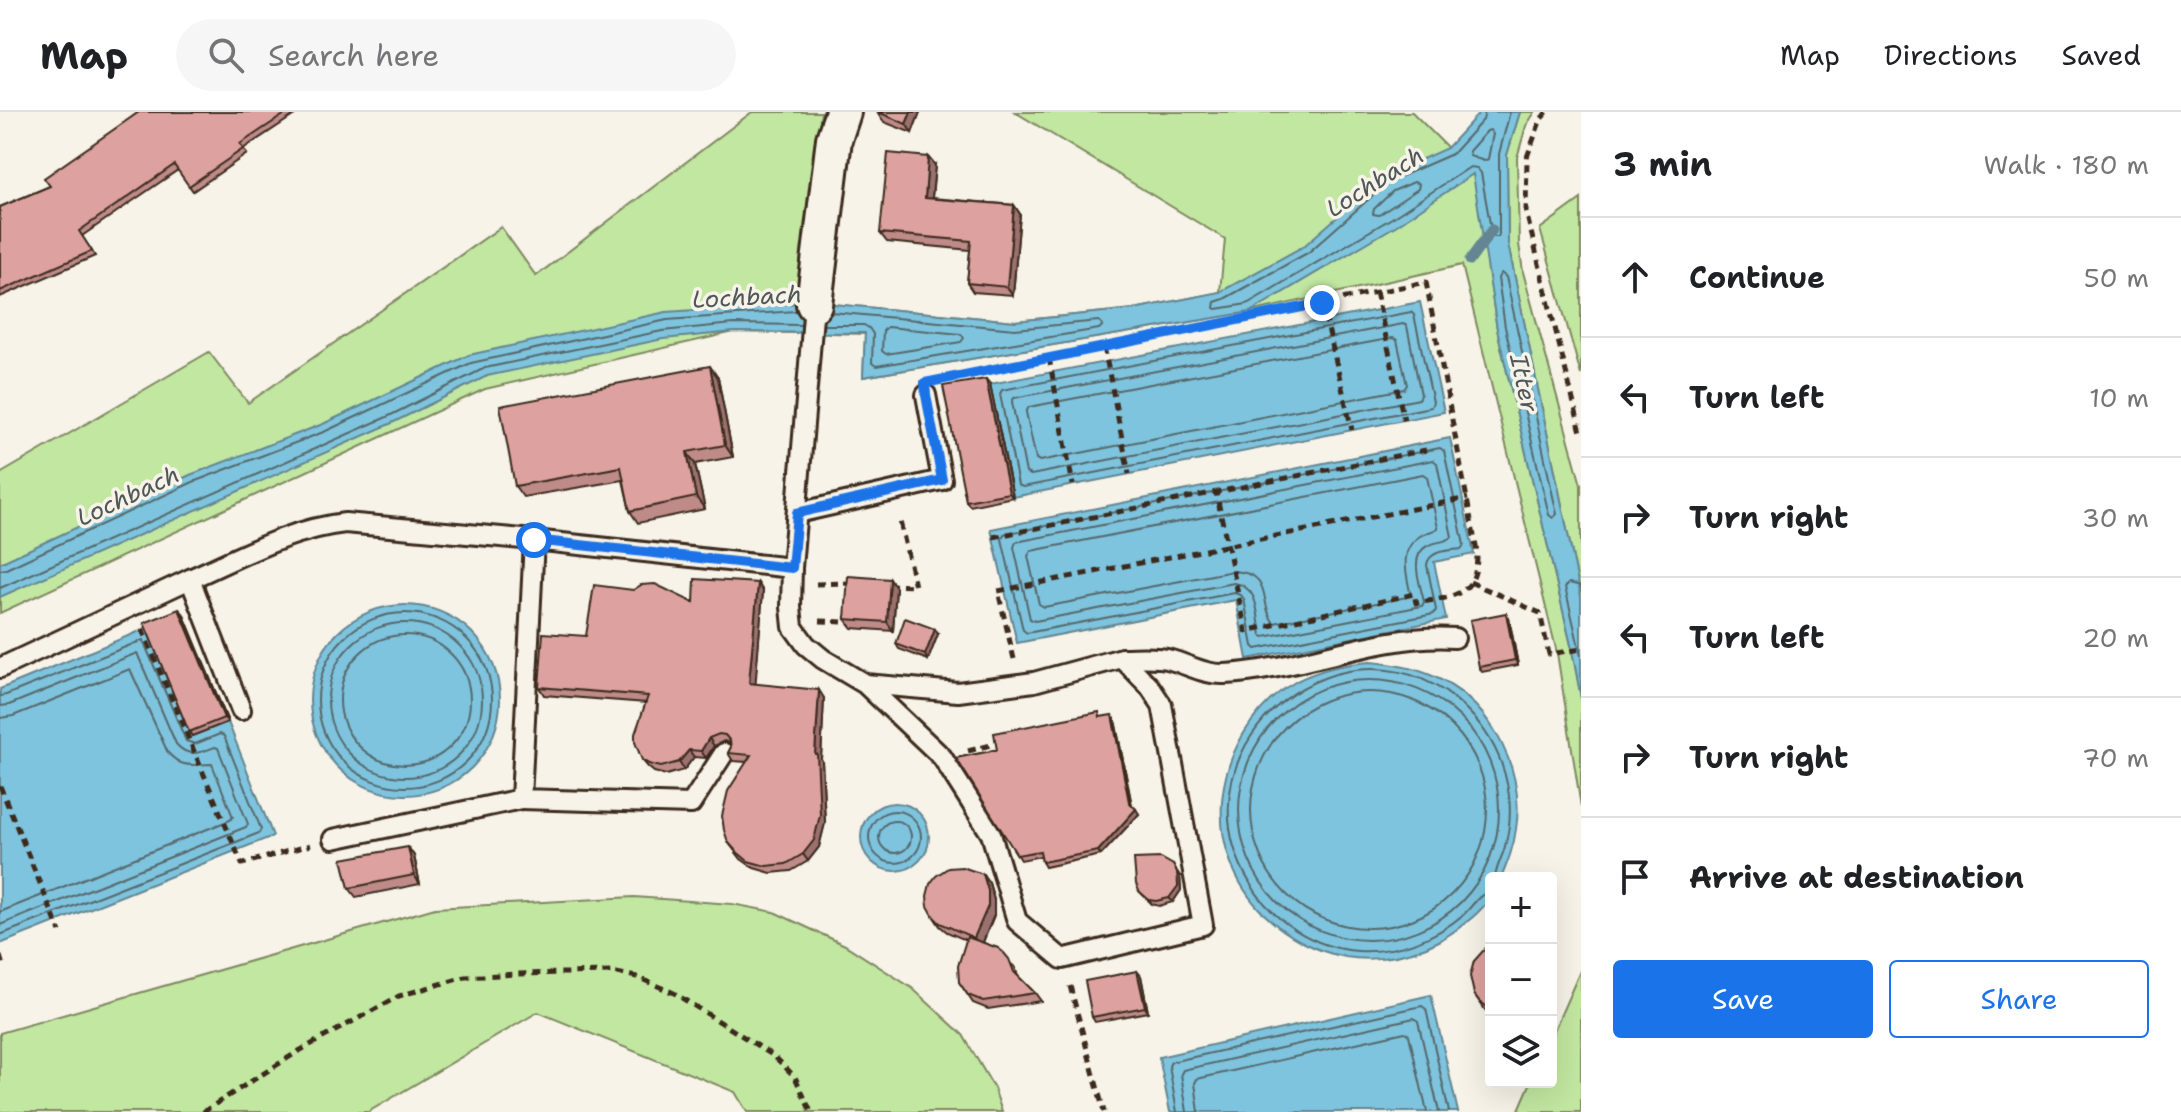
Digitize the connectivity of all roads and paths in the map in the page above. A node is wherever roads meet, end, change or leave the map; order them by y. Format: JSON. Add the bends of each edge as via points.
{"nodes":[{"id":1,"x":843,"y":112,"type":"edge"},
{"id":2,"x":1547,"y":112,"type":"edge"},
{"id":3,"x":1376,"y":292,"type":"junction"},
{"id":4,"x":1322,"y":303,"type":"junction"},
{"id":5,"x":813,"y":318,"type":"joint"},
{"id":6,"x":1104,"y":347,"type":"junction"},
{"id":7,"x":1049,"y":358,"type":"junction"},
{"id":8,"x":926,"y":395,"type":"joint"},
{"id":9,"x":1404,"y":420,"type":"dead end"},
{"id":10,"x":1352,"y":430,"type":"dead end"},
{"id":11,"x":1581,"y":432,"type":"edge"},
{"id":12,"x":1426,"y":450,"type":"dead end"},
{"id":13,"x":1129,"y":474,"type":"dead end"},
{"id":14,"x":1073,"y":485,"type":"dead end"},
{"id":15,"x":894,"y":490,"type":"junction"},
{"id":16,"x":1216,"y":492,"type":"junction"},
{"id":17,"x":1465,"y":498,"type":"junction"},
{"id":18,"x":797,"y":513,"type":"junction"},
{"id":19,"x":993,"y":537,"type":"dead end"},
{"id":20,"x":534,"y":540,"type":"junction"},
{"id":21,"x":1227,"y":545,"type":"junction"},
{"id":22,"x":792,"y":576,"type":"junction"},
{"id":23,"x":190,"y":579,"type":"junction"},
{"id":24,"x":1470,"y":582,"type":"junction"},
{"id":25,"x":883,"y":585,"type":"edge"},
{"id":26,"x":850,"y":597,"type":"edge"},
{"id":27,"x":849,"y":612,"type":"edge"},
{"id":28,"x":792,"y":621,"type":"junction"},
{"id":29,"x":143,"y":630,"type":"edge"},
{"id":30,"x":1455,"y":638,"type":"dead end"},
{"id":31,"x":1581,"y":649,"type":"edge"},
{"id":32,"x":1122,"y":658,"type":"junction"},
{"id":33,"x":0,"y":668,"type":"edge"},
{"id":34,"x":1020,"y":683,"type":"junction"},
{"id":35,"x":865,"y":684,"type":"junction"},
{"id":36,"x":241,"y":710,"type":"dead end"},
{"id":37,"x":724,"y":753,"type":"edge"},
{"id":38,"x":0,"y":786,"type":"edge"},
{"id":39,"x":521,"y":799,"type":"junction"},
{"id":40,"x":333,"y":839,"type":"joint"},
{"id":41,"x":60,"y":932,"type":"dead end"},
{"id":42,"x":0,"y":956,"type":"edge"},
{"id":43,"x":1062,"y":959,"type":"junction"},
{"id":44,"x":2,"y":966,"type":"edge"},
{"id":45,"x":203,"y":1112,"type":"edge"},
{"id":46,"x":811,"y":1112,"type":"edge"},
{"id":47,"x":1104,"y":1112,"type":"edge"}],
"edges":[{"from":1,"to":5,"type":"street","via":[[834,139]]},
{"from":2,"to":11,"type":"path","via":[[1527,157],[1526,212]]},
{"from":3,"to":4,"type":"path"},
{"from":3,"to":9,"type":"path"},
{"from":3,"to":17,"type":"path","via":[[1426,282]]},
{"from":4,"to":6,"type":"path"},
{"from":4,"to":10,"type":"path"},
{"from":5,"to":18,"type":"lane"},
{"from":6,"to":7,"type":"path"},
{"from":6,"to":13,"type":"path"},
{"from":7,"to":8,"type":"path","via":[[925,383]]},
{"from":7,"to":14,"type":"path"},
{"from":8,"to":15,"type":"lane","via":[[942,480]]},
{"from":12,"to":16,"type":"path"},
{"from":15,"to":18,"type":"lane"},
{"from":15,"to":25,"type":"path","via":[[915,586]]},
{"from":16,"to":19,"type":"path"},
{"from":16,"to":21,"type":"path"},
{"from":17,"to":21,"type":"path"},
{"from":17,"to":24,"type":"path","via":[[1477,566]]},
{"from":18,"to":22,"type":"lane"},
{"from":20,"to":22,"type":"lane"},
{"from":20,"to":23,"type":"lane","via":[[345,523],[286,537]]},
{"from":20,"to":39,"type":"lane"},
{"from":21,"to":24,"type":"path","via":[[1246,631],[1414,594],[1416,603],[1442,599],[1464,591]]},
{"from":21,"to":34,"type":"path","via":[[998,591]]},
{"from":22,"to":26,"type":"path","via":[[851,583]]},
{"from":22,"to":28,"type":"lane"},
{"from":23,"to":33,"type":"lane"},
{"from":23,"to":36,"type":"lane"},
{"from":24,"to":31,"type":"path","via":[[1540,613],[1549,654]]},
{"from":27,"to":28,"type":"path","via":[[844,622]]},
{"from":28,"to":35,"type":"lane","via":[[806,645]]},
{"from":29,"to":40,"type":"path","via":[[242,864]]},
{"from":30,"to":32,"type":"lane","via":[[1430,636],[1221,674],[1169,659]]},
{"from":32,"to":34,"type":"lane"},
{"from":32,"to":43,"type":"lane","via":[[1162,705],[1203,925]]},
{"from":34,"to":35,"type":"lane","via":[[958,692]]},
{"from":35,"to":43,"type":"lane","via":[[942,757],[991,834],[1017,921]]},
{"from":37,"to":39,"type":"lane","via":[[691,804]]},
{"from":38,"to":41,"type":"path"},
{"from":39,"to":40,"type":"lane"},
{"from":42,"to":44,"type":"path"},
{"from":43,"to":47,"type":"path"},
{"from":45,"to":46,"type":"path","via":[[399,996],[465,977],[612,972],[674,993],[774,1056],[795,1077]]}]}
